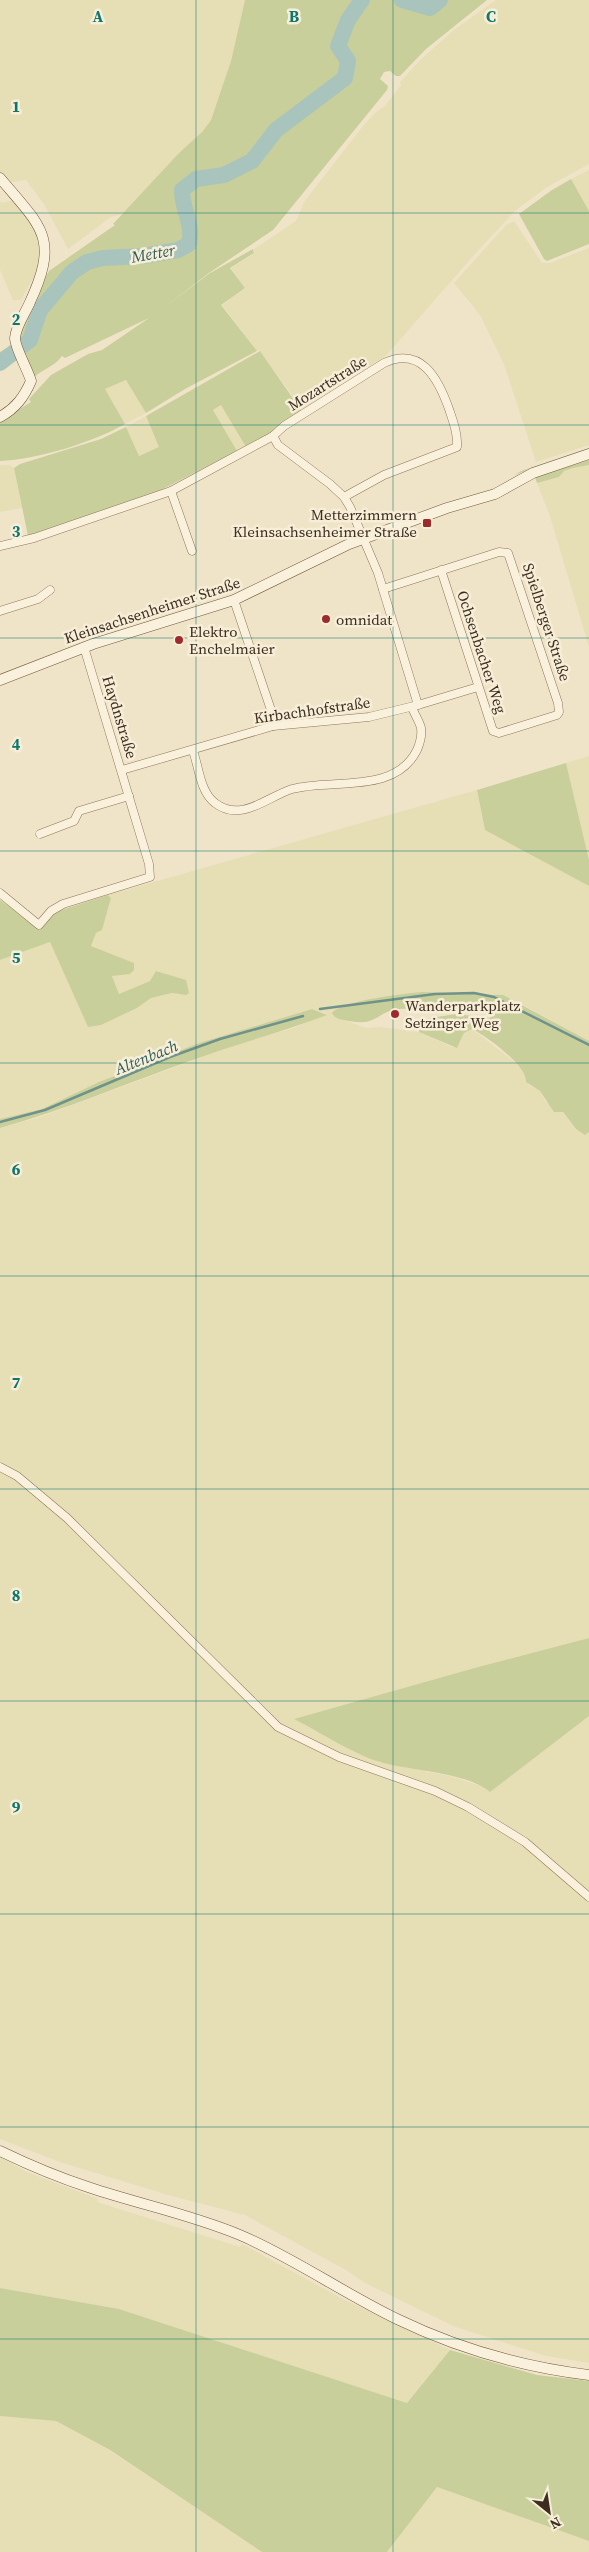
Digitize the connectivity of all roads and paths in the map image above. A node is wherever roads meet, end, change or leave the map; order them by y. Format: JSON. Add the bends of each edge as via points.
{"nodes":[{"id":1,"x":0,"y":178,"type":"edge"},
{"id":2,"x":0,"y":417,"type":"edge"},
{"id":3,"x":273,"y":436,"type":"junction"},
{"id":4,"x":589,"y":454,"type":"edge"},
{"id":5,"x":171,"y":491,"type":"junction"},
{"id":6,"x":344,"y":497,"type":"junction"},
{"id":7,"x":362,"y":540,"type":"junction"},
{"id":8,"x":0,"y":546,"type":"edge"},
{"id":9,"x":192,"y":551,"type":"dead end"},
{"id":10,"x":441,"y":570,"type":"junction"},
{"id":11,"x":383,"y":589,"type":"junction"},
{"id":12,"x":50,"y":590,"type":"dead end"},
{"id":13,"x":234,"y":600,"type":"junction"},
{"id":14,"x":0,"y":611,"type":"edge"},
{"id":15,"x":84,"y":647,"type":"junction"},
{"id":16,"x":0,"y":680,"type":"edge"},
{"id":17,"x":478,"y":687,"type":"junction"},
{"id":18,"x":415,"y":706,"type":"junction"},
{"id":19,"x":559,"y":712,"type":"joint"},
{"id":20,"x":272,"y":726,"type":"junction"},
{"id":21,"x":194,"y":751,"type":"junction"},
{"id":22,"x":122,"y":770,"type":"junction"},
{"id":23,"x":129,"y":796,"type":"junction"},
{"id":24,"x":40,"y":834,"type":"dead end"},
{"id":25,"x":0,"y":893,"type":"edge"},
{"id":26,"x":0,"y":1467,"type":"edge"},
{"id":27,"x":589,"y":1897,"type":"edge"},
{"id":28,"x":0,"y":2151,"type":"edge"},
{"id":29,"x":589,"y":2375,"type":"edge"}],
"edges":[{"from":1,"to":2,"type":"main road","via":[[38,223],[46,251],[44,265],[15,339],[31,381],[26,395]]},
{"from":3,"to":5,"type":"street","name":"Mozartstraße"},
{"from":3,"to":6,"type":"street","via":[[278,445]]},
{"from":3,"to":6,"type":"street","name":"Mozartstraße","via":[[339,390],[395,358],[415,360],[428,369],[438,380],[458,439],[457,447],[384,475]]},
{"from":4,"to":7,"type":"main road","name":"Kleinsachsenheimer Straße","via":[[533,473],[495,494]]},
{"from":5,"to":8,"type":"street","name":"Mozartstraße","via":[[34,538]]},
{"from":5,"to":9,"type":"street"},
{"from":6,"to":7,"type":"street"},
{"from":7,"to":11,"type":"street"},
{"from":7,"to":13,"type":"main road","name":"Kleinsachsenheimer Straße"},
{"from":10,"to":11,"type":"street","name":"Spielberger Straße"},
{"from":10,"to":17,"type":"street","name":"Ochsenbacher Weg"},
{"from":10,"to":19,"type":"street","name":"Spielberger Straße","via":[[499,552],[510,555]]},
{"from":11,"to":18,"type":"street"},
{"from":12,"to":14,"type":"street","via":[[38,598]]},
{"from":13,"to":15,"type":"main road","name":"Kleinsachsenheimer Straße"},
{"from":13,"to":20,"type":"street","via":[[271,710]]},
{"from":15,"to":16,"type":"main road","name":"Kleinsachsenheimer Straße"},
{"from":15,"to":22,"type":"street","name":"Haydnstraße"},
{"from":17,"to":18,"type":"street","name":"Kirbachhofstraße"},
{"from":17,"to":19,"type":"street","name":"Ochsenbacher Weg","via":[[495,733],[552,717]]},
{"from":18,"to":20,"type":"street","name":"Kirbachhofstraße","via":[[369,716]]},
{"from":18,"to":21,"type":"street","via":[[421,727],[419,744],[409,761],[396,772],[366,781],[292,790],[249,808],[231,809],[214,802],[204,786]]},
{"from":20,"to":21,"type":"street","name":"Kirbachhofstraße"},
{"from":21,"to":22,"type":"street","name":"Kirbachhofstraße"},
{"from":22,"to":23,"type":"street","name":"Haydnstraße"},
{"from":23,"to":24,"type":"street","via":[[78,811],[74,821]]},
{"from":23,"to":25,"type":"street","name":"Haydnstraße","via":[[150,877],[62,904],[39,925]]},
{"from":26,"to":27,"type":"street","via":[[18,1476],[67,1518],[278,1727],[339,1757],[435,1791],[468,1807],[525,1842]]},
{"from":28,"to":29,"type":"main road","via":[[50,2174],[210,2223],[241,2236],[283,2255],[397,2319],[458,2344],[532,2365]]}]}
